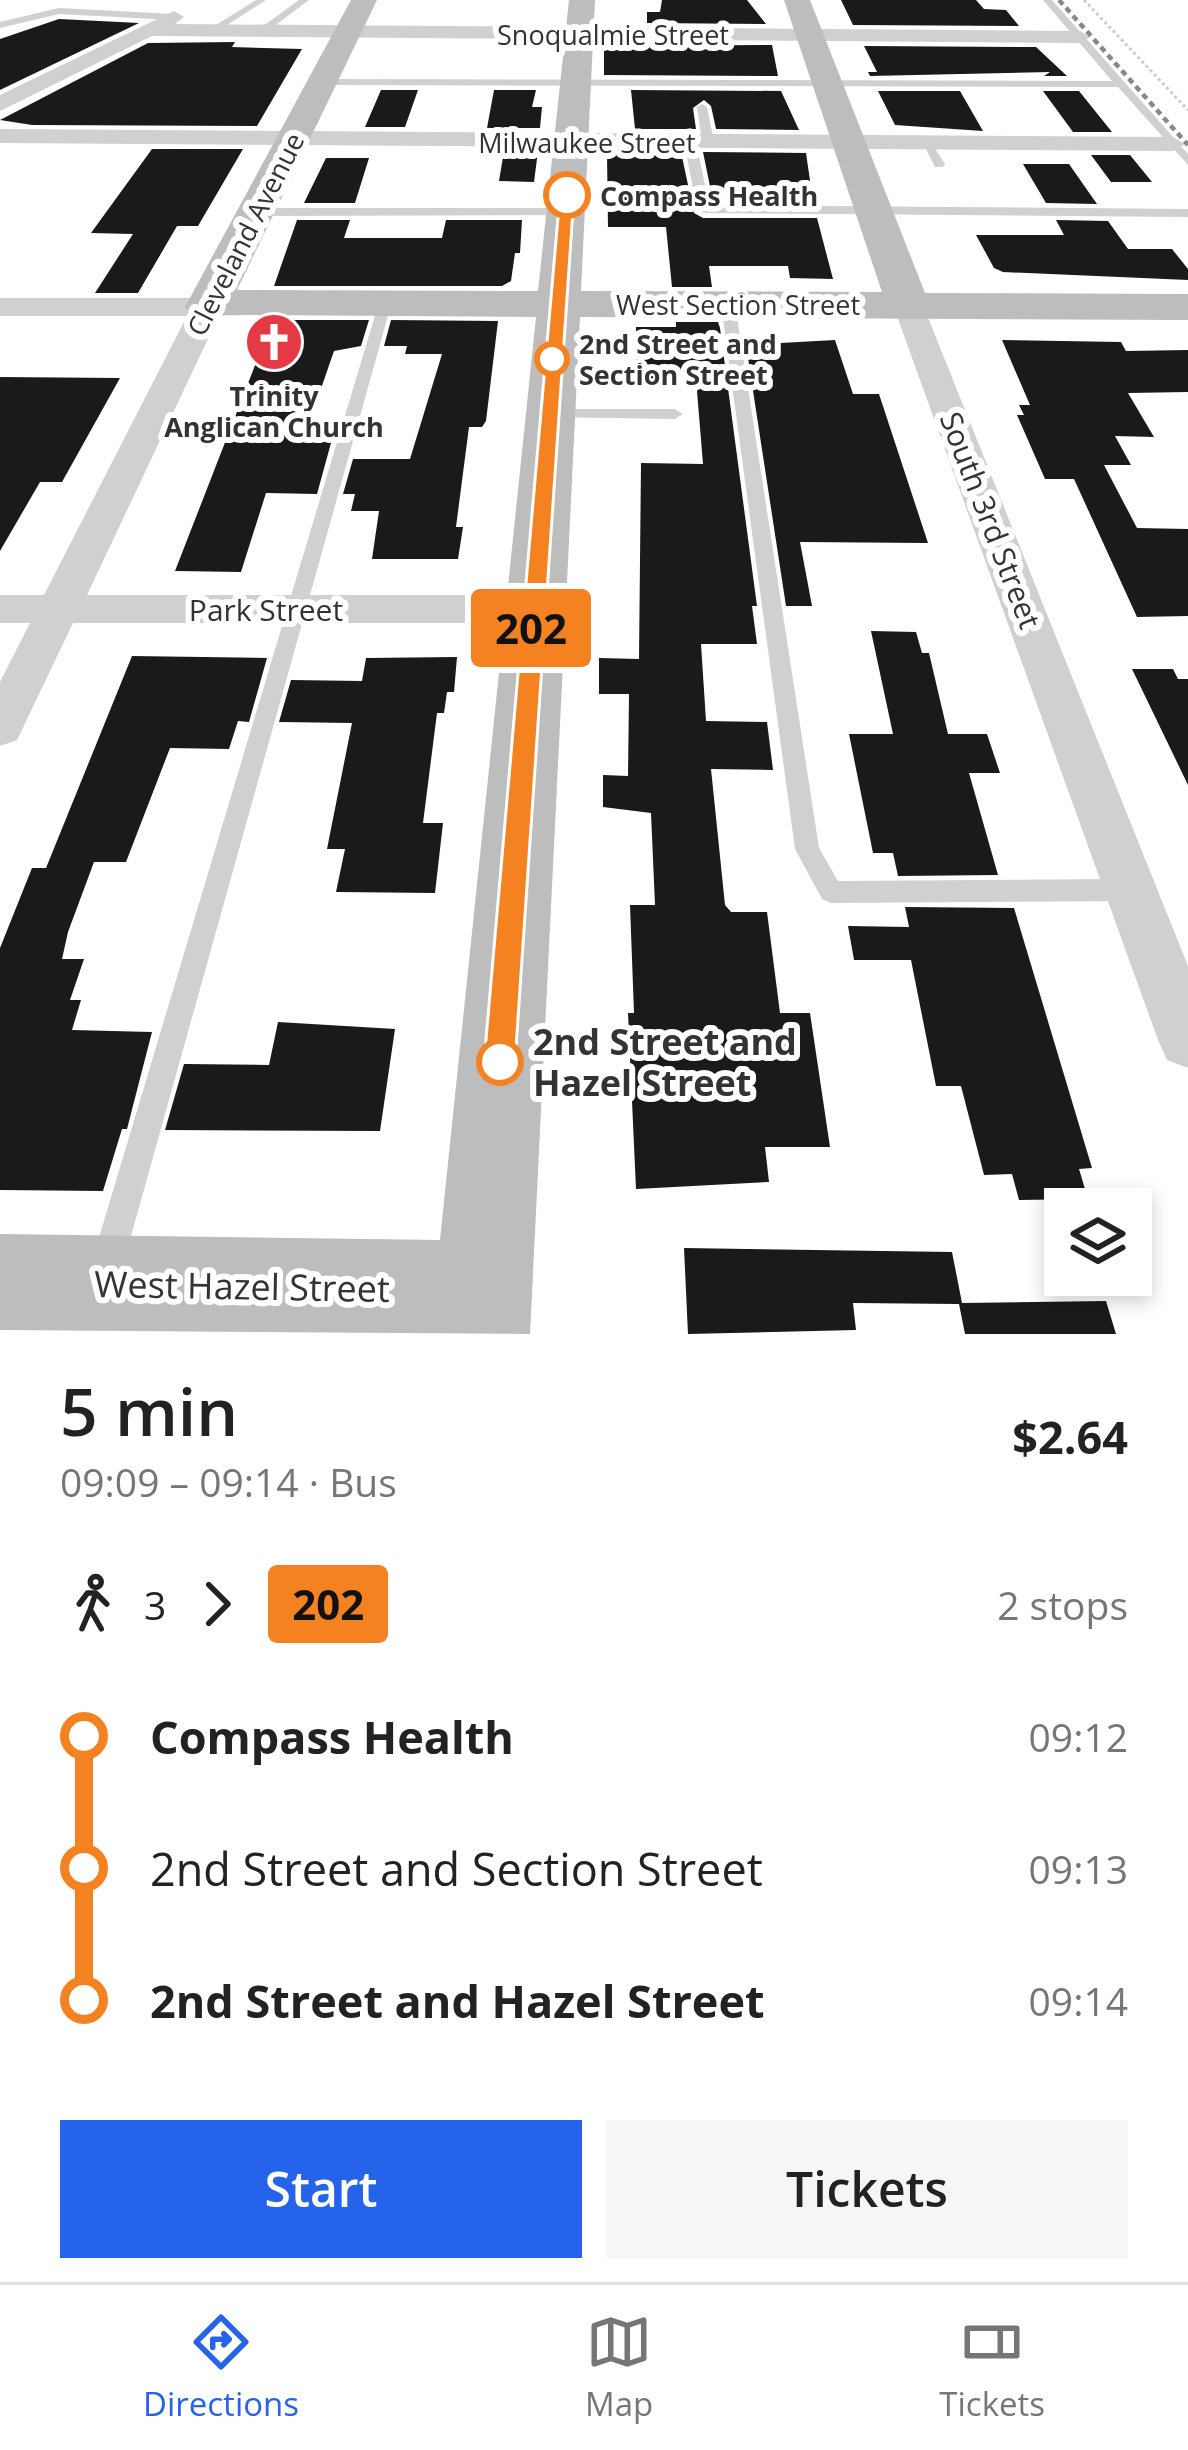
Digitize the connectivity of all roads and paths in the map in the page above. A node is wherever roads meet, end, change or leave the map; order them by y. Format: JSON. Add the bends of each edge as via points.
{"nodes":[{"id":1,"x":262,"y":0,"type":"edge"},
{"id":2,"x":305,"y":0,"type":"edge"},
{"id":3,"x":797,"y":0,"type":"edge"},
{"id":4,"x":1047,"y":0,"type":"edge"},
{"id":5,"x":1084,"y":0,"type":"edge"},
{"id":6,"x":182,"y":13,"type":"joint"},
{"id":7,"x":356,"y":16,"type":"edge"},
{"id":8,"x":0,"y":25,"type":"edge"},
{"id":9,"x":147,"y":30,"type":"junction"},
{"id":10,"x":213,"y":31,"type":"junction"},
{"id":11,"x":262,"y":31,"type":"junction"},
{"id":12,"x":808,"y":35,"type":"junction"},
{"id":13,"x":1080,"y":37,"type":"junction"},
{"id":14,"x":577,"y":65,"type":"edge"},
{"id":15,"x":322,"y":82,"type":"junction"},
{"id":16,"x":1121,"y":84,"type":"junction"},
{"id":17,"x":830,"y":85,"type":"junction"},
{"id":18,"x":0,"y":104,"type":"edge"},
{"id":19,"x":702,"y":106,"type":"dead end"},
{"id":20,"x":1188,"y":110,"type":"edge"},
{"id":21,"x":0,"y":136,"type":"edge"},
{"id":22,"x":293,"y":140,"type":"junction"},
{"id":23,"x":699,"y":142,"type":"junction"},
{"id":24,"x":848,"y":143,"type":"junction"},
{"id":25,"x":1181,"y":152,"type":"edge"},
{"id":26,"x":454,"y":196,"type":"dead end"},
{"id":27,"x":256,"y":212,"type":"junction"},
{"id":28,"x":459,"y":212,"type":"junction"},
{"id":29,"x":565,"y":212,"type":"junction"},
{"id":30,"x":874,"y":213,"type":"junction"},
{"id":31,"x":1188,"y":213,"type":"edge"},
{"id":32,"x":384,"y":304,"type":"junction"},
{"id":33,"x":557,"y":304,"type":"junction"},
{"id":34,"x":728,"y":304,"type":"junction"},
{"id":35,"x":908,"y":305,"type":"junction"},
{"id":36,"x":0,"y":307,"type":"edge"},
{"id":37,"x":207,"y":307,"type":"junction"},
{"id":38,"x":1188,"y":307,"type":"edge"},
{"id":39,"x":548,"y":414,"type":"junction"},
{"id":40,"x":675,"y":414,"type":"dead end"},
{"id":41,"x":0,"y":609,"type":"edge"},
{"id":42,"x":62,"y":609,"type":"junction"},
{"id":43,"x":298,"y":609,"type":"junction"},
{"id":44,"x":533,"y":609,"type":"junction"},
{"id":45,"x":0,"y":728,"type":"edge"},
{"id":46,"x":1134,"y":890,"type":"junction"},
{"id":47,"x":1188,"y":1040,"type":"edge"},
{"id":48,"x":0,"y":1282,"type":"edge"},
{"id":49,"x":97,"y":1300,"type":"junction"},
{"id":50,"x":482,"y":1311,"type":"edge"}],
"edges":[{"from":1,"to":10,"type":"lane"},
{"from":2,"to":11,"type":"lane"},
{"from":3,"to":12,"type":"street","name":"South 3rd Street"},
{"from":4,"to":13,"type":"lane"},
{"from":5,"to":20,"type":"path"},
{"from":6,"to":8,"type":"lane","via":[[59,11]]},
{"from":6,"to":9,"type":"street"},
{"from":7,"to":11,"type":"street","name":"Snoqualmie Street"},
{"from":7,"to":14,"type":"street","name":"Snoqualmie Street"},
{"from":7,"to":15,"type":"street","name":"Cleveland Avenue"},
{"from":9,"to":10,"type":"street","name":"Snoqualmie Street"},
{"from":9,"to":18,"type":"street"},
{"from":10,"to":11,"type":"street","name":"Snoqualmie Street"},
{"from":12,"to":13,"type":"street","name":"Snoqualmie Street"},
{"from":12,"to":14,"type":"street","name":"Snoqualmie Street"},
{"from":12,"to":17,"type":"street","name":"South 3rd Street"},
{"from":13,"to":16,"type":"lane"},
{"from":14,"to":15,"type":"lane"},
{"from":14,"to":17,"type":"lane"},
{"from":14,"to":22,"type":"street","name":"Milwaukee Street"},
{"from":14,"to":23,"type":"street","name":"Milwaukee Street"},
{"from":14,"to":29,"type":"street"},
{"from":15,"to":22,"type":"street","name":"Cleveland Avenue"},
{"from":16,"to":17,"type":"lane"},
{"from":16,"to":25,"type":"lane"},
{"from":17,"to":24,"type":"street","name":"South 3rd Street"},
{"from":19,"to":23,"type":"lane"},
{"from":21,"to":22,"type":"street","name":"Milwaukee Street"},
{"from":22,"to":27,"type":"street","name":"Cleveland Avenue"},
{"from":23,"to":24,"type":"street","name":"Milwaukee Street"},
{"from":23,"to":30,"type":"lane","via":[[703,209]]},
{"from":24,"to":25,"type":"street","name":"Milwaukee Street","via":[[932,154]]},
{"from":24,"to":30,"type":"street","name":"South 3rd Street"},
{"from":26,"to":28,"type":"lane"},
{"from":27,"to":28,"type":"lane"},
{"from":27,"to":37,"type":"street","name":"Cleveland Avenue"},
{"from":28,"to":29,"type":"lane"},
{"from":29,"to":33,"type":"street"},
{"from":30,"to":31,"type":"lane"},
{"from":30,"to":35,"type":"street","name":"South 3rd Street"},
{"from":32,"to":33,"type":"street","name":"West Section Street"},
{"from":32,"to":37,"type":"street","name":"West Section Street"},
{"from":32,"to":43,"type":"lane"},
{"from":33,"to":34,"type":"street","name":"West Section Street"},
{"from":33,"to":39,"type":"street"},
{"from":34,"to":35,"type":"street","name":"West Section Street"},
{"from":34,"to":46,"type":"lane","via":[[807,849],[831,892]]},
{"from":35,"to":38,"type":"street","name":"West Section Street"},
{"from":35,"to":46,"type":"street","name":"South 3rd Street"},
{"from":36,"to":37,"type":"street","name":"West Section Street"},
{"from":37,"to":42,"type":"street","name":"Cleveland Avenue"},
{"from":39,"to":40,"type":"lane"},
{"from":39,"to":44,"type":"street"},
{"from":41,"to":42,"type":"street","name":"Park Street"},
{"from":42,"to":43,"type":"street","name":"Park Street"},
{"from":42,"to":45,"type":"street","name":"Cleveland Avenue"},
{"from":43,"to":44,"type":"street","name":"Park Street"},
{"from":43,"to":49,"type":"lane"},
{"from":44,"to":50,"type":"street"},
{"from":46,"to":47,"type":"street","name":"South 3rd Street"},
{"from":48,"to":49,"type":"street","name":"West Hazel Street"},
{"from":49,"to":50,"type":"street","name":"West Hazel Street"}]}
